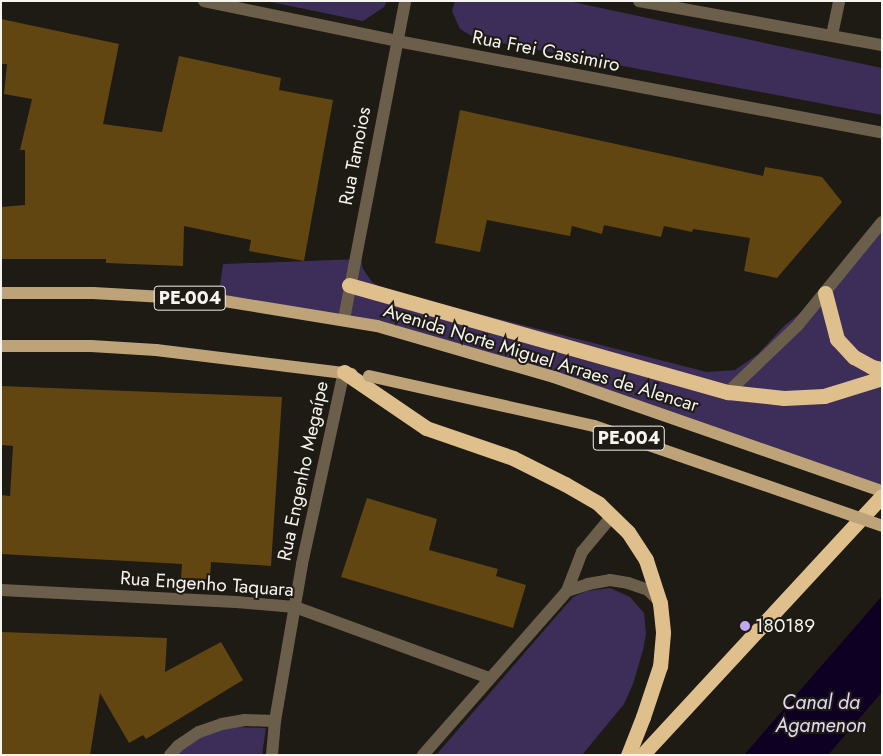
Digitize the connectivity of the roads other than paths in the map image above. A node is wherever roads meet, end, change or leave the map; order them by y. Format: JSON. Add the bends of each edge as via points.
{"nodes":[{"id":1,"x":204,"y":1,"type":"edge"},
{"id":2,"x":405,"y":1,"type":"edge"},
{"id":3,"x":640,"y":1,"type":"edge"},
{"id":4,"x":839,"y":1,"type":"edge"},
{"id":5,"x":832,"y":35,"type":"junction"},
{"id":6,"x":396,"y":41,"type":"junction"},
{"id":7,"x":882,"y":45,"type":"edge"},
{"id":8,"x":882,"y":133,"type":"edge"},
{"id":9,"x":882,"y":222,"type":"edge"},
{"id":10,"x":349,"y":285,"type":"junction"},
{"id":11,"x":1,"y":293,"type":"edge"},
{"id":12,"x":825,"y":293,"type":"junction"},
{"id":13,"x":344,"y":319,"type":"junction"},
{"id":14,"x":1,"y":346,"type":"edge"},
{"id":15,"x":882,"y":368,"type":"edge"},
{"id":16,"x":344,"y":372,"type":"junction"},
{"id":17,"x":882,"y":378,"type":"edge"},
{"id":18,"x":728,"y":392,"type":"junction"},
{"id":19,"x":882,"y":491,"type":"edge"},
{"id":20,"x":882,"y":496,"type":"edge"},
{"id":21,"x":612,"y":516,"type":"junction"},
{"id":22,"x":862,"y":519,"type":"junction"},
{"id":23,"x":882,"y":526,"type":"edge"},
{"id":24,"x":1,"y":590,"type":"edge"},
{"id":25,"x":568,"y":592,"type":"junction"},
{"id":26,"x":660,"y":602,"type":"junction"},
{"id":27,"x":295,"y":607,"type":"junction"},
{"id":28,"x":489,"y":678,"type":"junction"},
{"id":29,"x":275,"y":721,"type":"junction"},
{"id":30,"x":170,"y":755,"type":"edge"},
{"id":31,"x":272,"y":755,"type":"edge"},
{"id":32,"x":423,"y":755,"type":"edge"},
{"id":33,"x":628,"y":755,"type":"edge"},
{"id":34,"x":642,"y":755,"type":"edge"}],
"edges":[{"from":1,"to":6,"type":"street","name":"Rua Frei Cassimiro"},
{"from":2,"to":6,"type":"street","name":"Rua Tamoios"},
{"from":3,"to":5,"type":"street"},
{"from":4,"to":5,"type":"street"},
{"from":5,"to":7,"type":"street"},
{"from":6,"to":8,"type":"street","name":"Rua Frei Cassimiro"},
{"from":6,"to":10,"type":"street","name":"Rua Tamoios"},
{"from":9,"to":12,"type":"street"},
{"from":10,"to":13,"type":"street","name":"Rua Tamoios"},
{"from":10,"to":18,"type":"highway"},
{"from":11,"to":13,"type":"main road","name":"Avenida Norte Miguel Arraes de Alencar","number":"PE-004","via":[[93,293],[218,300]]},
{"from":12,"to":15,"type":"highway","via":[[836,338],[854,357],[872,367]]},
{"from":12,"to":18,"type":"street","via":[[798,325]]},
{"from":13,"to":19,"type":"main road","name":"Avenida Norte Miguel Arraes de Alencar","number":"PE-004","via":[[554,377]]},
{"from":14,"to":16,"type":"main road","number":"PE-004","via":[[156,350]]},
{"from":16,"to":21,"type":"highway","via":[[426,428],[513,458],[565,484],[599,504]]},
{"from":16,"to":22,"type":"main road","number":"PE-004","bridge":true,"via":[[594,426]]},
{"from":16,"to":27,"type":"street","name":"Rua Engenho Megaípe"},
{"from":17,"to":18,"type":"highway","via":[[824,396],[784,398]]},
{"from":20,"to":22,"type":"highway"},
{"from":21,"to":25,"type":"street","via":[[582,552]]},
{"from":21,"to":26,"type":"highway","via":[[628,532],[646,560]]},
{"from":22,"to":23,"type":"main road","number":"PE-004","bridge":true},
{"from":22,"to":34,"type":"highway"},
{"from":24,"to":27,"type":"street","name":"Rua Engenho Taquara"},
{"from":25,"to":26,"type":"street","via":[[610,580],[648,590]]},
{"from":25,"to":28,"type":"street"},
{"from":26,"to":33,"type":"highway","via":[[663,633],[660,666]]},
{"from":27,"to":28,"type":"street","name":"Rua Engenho Taquara"},
{"from":27,"to":29,"type":"street","name":"Rua Engenho Megaípe"},
{"from":28,"to":32,"type":"street"},
{"from":29,"to":30,"type":"street","via":[[245,720],[222,724],[198,732]]},
{"from":29,"to":31,"type":"street","name":"Rua Engenho Megaípe"}]}
